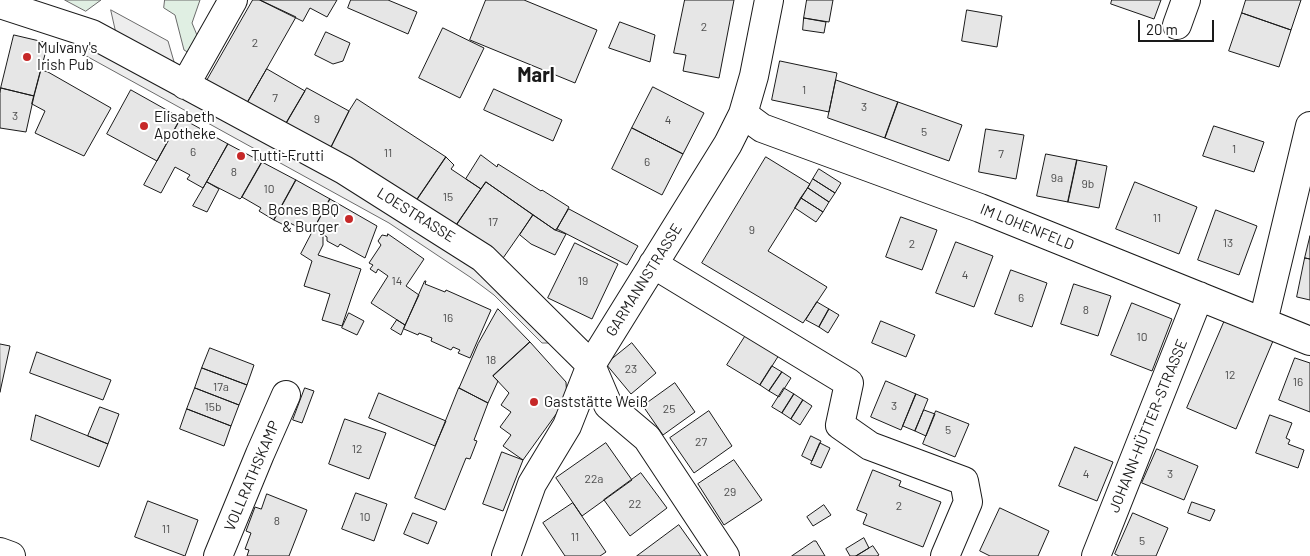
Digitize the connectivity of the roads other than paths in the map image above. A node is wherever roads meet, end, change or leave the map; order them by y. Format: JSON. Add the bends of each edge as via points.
{"nodes":[{"id":1,"x":232,"y":0,"type":"edge"},
{"id":2,"x":769,"y":0,"type":"edge"},
{"id":3,"x":0,"y":4,"type":"edge"},
{"id":4,"x":185,"y":85,"type":"junction"},
{"id":5,"x":743,"y":114,"type":"junction"},
{"id":6,"x":1310,"y":126,"type":"edge"},
{"id":7,"x":653,"y":264,"type":"junction"},
{"id":8,"x":1200,"y":296,"type":"junction"},
{"id":9,"x":1263,"y":322,"type":"junction"},
{"id":10,"x":1310,"y":341,"type":"edge"},
{"id":11,"x":591,"y":365,"type":"junction"},
{"id":12,"x":286,"y":395,"type":"dead end"},
{"id":13,"x":0,"y":552,"type":"edge"},
{"id":14,"x":11,"y":556,"type":"edge"},
{"id":15,"x":218,"y":556,"type":"edge"},
{"id":16,"x":506,"y":556,"type":"edge"},
{"id":17,"x":725,"y":556,"type":"edge"},
{"id":18,"x":945,"y":556,"type":"edge"},
{"id":19,"x":1096,"y":556,"type":"edge"}],
"edges":[{"from":1,"to":4,"type":"street"},
{"from":2,"to":5,"type":"street","name":"GARMANNSTRASSE"},
{"from":3,"to":4,"type":"street","name":"LOESTRASSE","via":[[92,34]]},
{"from":4,"to":11,"type":"street","name":"LOESTRASSE","via":[[344,170],[483,258]]},
{"from":5,"to":7,"type":"street","name":"GARMANNSTRASSE","via":[[728,144]]},
{"from":5,"to":8,"type":"street","name":"IM LOHENFELD","via":[[762,128],[980,208]]},
{"from":6,"to":9,"type":"street"},
{"from":7,"to":11,"type":"street","name":"GARMANNSTRASSE"},
{"from":7,"to":18,"type":"street","via":[[849,383],[840,424],[870,446],[964,481],[968,502]]},
{"from":8,"to":9,"type":"street","name":"IM LOHENFELD"},
{"from":8,"to":19,"type":"street","name":"JOHANN-HÜTTER-STRASSE"},
{"from":9,"to":10,"type":"street","name":"IM LOHENFELD"},
{"from":11,"to":16,"type":"street","name":"GARMANNSTRASSE","via":[[567,426],[532,484]]},
{"from":11,"to":17,"type":"street","name":"LOESTRASSE","via":[[608,405],[647,438]]},
{"from":12,"to":15,"type":"street","name":"VOLLRATHSKAMP"},
{"from":13,"to":14,"type":"street"}]}
